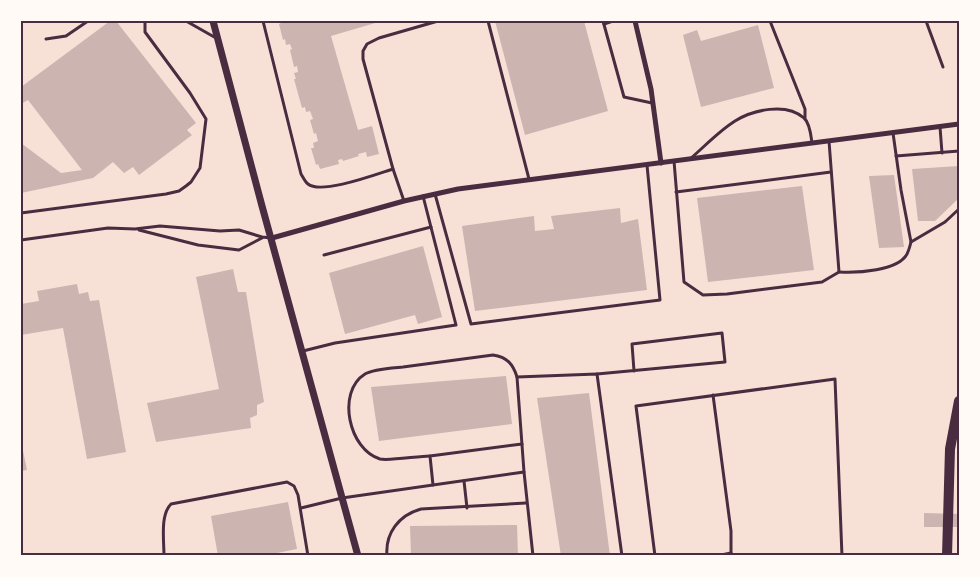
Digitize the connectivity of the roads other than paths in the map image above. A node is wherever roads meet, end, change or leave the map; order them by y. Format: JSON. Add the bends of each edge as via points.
{"nodes":[{"id":1,"x":88,"y":21,"type":"edge"},
{"id":2,"x":145,"y":21,"type":"edge"},
{"id":3,"x":186,"y":21,"type":"edge"},
{"id":4,"x":213,"y":21,"type":"edge"},
{"id":5,"x":263,"y":21,"type":"edge"},
{"id":6,"x":438,"y":21,"type":"edge"},
{"id":7,"x":488,"y":21,"type":"edge"},
{"id":8,"x":613,"y":21,"type":"edge"},
{"id":9,"x":635,"y":21,"type":"edge"},
{"id":10,"x":770,"y":21,"type":"edge"},
{"id":11,"x":926,"y":21,"type":"edge"},
{"id":12,"x":604,"y":23,"type":"edge"},
{"id":13,"x":46,"y":39,"type":"dead end"},
{"id":14,"x":218,"y":39,"type":"junction"},
{"id":15,"x":943,"y":67,"type":"dead end"},
{"id":16,"x":654,"y":104,"type":"junction"},
{"id":17,"x":805,"y":118,"type":"junction"},
{"id":18,"x":959,"y":124,"type":"edge"},
{"id":19,"x":940,"y":126,"type":"junction"},
{"id":20,"x":893,"y":133,"type":"junction"},
{"id":21,"x":829,"y":141,"type":"junction"},
{"id":22,"x":812,"y":143,"type":"junction"},
{"id":23,"x":959,"y":151,"type":"edge"},
{"id":24,"x":942,"y":153,"type":"junction"},
{"id":25,"x":896,"y":156,"type":"junction"},
{"id":26,"x":690,"y":159,"type":"junction"},
{"id":27,"x":674,"y":161,"type":"junction"},
{"id":28,"x":661,"y":163,"type":"junction"},
{"id":29,"x":647,"y":164,"type":"junction"},
{"id":30,"x":393,"y":169,"type":"junction"},
{"id":31,"x":831,"y":172,"type":"junction"},
{"id":32,"x":530,"y":179,"type":"junction"},
{"id":33,"x":676,"y":192,"type":"junction"},
{"id":34,"x":435,"y":194,"type":"junction"},
{"id":35,"x":423,"y":196,"type":"junction"},
{"id":36,"x":404,"y":200,"type":"junction"},
{"id":37,"x":959,"y":209,"type":"edge"},
{"id":38,"x":21,"y":213,"type":"edge"},
{"id":39,"x":431,"y":227,"type":"junction"},
{"id":40,"x":135,"y":229,"type":"junction"},
{"id":41,"x":262,"y":237,"type":"junction"},
{"id":42,"x":272,"y":238,"type":"junction"},
{"id":43,"x":21,"y":240,"type":"edge"},
{"id":44,"x":911,"y":242,"type":"junction"},
{"id":45,"x":324,"y":256,"type":"dead end"},
{"id":46,"x":839,"y":272,"type":"junction"},
{"id":47,"x":302,"y":351,"type":"junction"},
{"id":48,"x":634,"y":371,"type":"junction"},
{"id":49,"x":597,"y":374,"type":"junction"},
{"id":50,"x":517,"y":377,"type":"junction"},
{"id":51,"x":713,"y":396,"type":"junction"},
{"id":52,"x":959,"y":401,"type":"edge"},
{"id":53,"x":522,"y":444,"type":"junction"},
{"id":54,"x":430,"y":456,"type":"junction"},
{"id":55,"x":524,"y":472,"type":"junction"},
{"id":56,"x":464,"y":480,"type":"junction"},
{"id":57,"x":433,"y":485,"type":"junction"},
{"id":58,"x":342,"y":498,"type":"junction"},
{"id":59,"x":526,"y":503,"type":"junction"},
{"id":60,"x":300,"y":508,"type":"junction"},
{"id":61,"x":467,"y":508,"type":"junction"},
{"id":62,"x":731,"y":555,"type":"edge"},
{"id":63,"x":164,"y":556,"type":"edge"},
{"id":64,"x":308,"y":556,"type":"edge"},
{"id":65,"x":358,"y":556,"type":"edge"},
{"id":66,"x":387,"y":556,"type":"edge"},
{"id":67,"x":533,"y":556,"type":"edge"},
{"id":68,"x":622,"y":556,"type":"edge"},
{"id":69,"x":655,"y":556,"type":"edge"},
{"id":70,"x":716,"y":556,"type":"edge"},
{"id":71,"x":842,"y":556,"type":"edge"},
{"id":72,"x":947,"y":556,"type":"edge"}],
"edges":[{"from":1,"to":13,"type":"lane","via":[[66,36]]},
{"from":2,"to":38,"type":"lane","via":[[145,32],[206,119],[200,168],[191,182],[166,194]]},
{"from":3,"to":14,"type":"lane"},
{"from":4,"to":14,"type":"street"},
{"from":5,"to":30,"type":"lane","via":[[301,174],[308,184],[314,187],[338,186]]},
{"from":6,"to":30,"type":"lane","via":[[379,38],[367,44],[363,51]]},
{"from":7,"to":32,"type":"lane"},
{"from":8,"to":12,"type":"lane"},
{"from":9,"to":16,"type":"street"},
{"from":10,"to":17,"type":"lane","via":[[805,109]]},
{"from":11,"to":15,"type":"lane"},
{"from":12,"to":16,"type":"lane","via":[[624,96]]},
{"from":14,"to":42,"type":"street"},
{"from":16,"to":28,"type":"street"},
{"from":17,"to":22,"type":"lane"},
{"from":17,"to":26,"type":"lane","via":[[778,109],[743,116]]},
{"from":18,"to":19,"type":"street"},
{"from":19,"to":20,"type":"street"},
{"from":19,"to":24,"type":"lane"},
{"from":20,"to":21,"type":"street"},
{"from":20,"to":25,"type":"lane"},
{"from":21,"to":22,"type":"street"},
{"from":21,"to":31,"type":"lane"},
{"from":22,"to":26,"type":"street"},
{"from":23,"to":24,"type":"lane"},
{"from":24,"to":25,"type":"lane"},
{"from":25,"to":44,"type":"lane"},
{"from":26,"to":27,"type":"street"},
{"from":27,"to":28,"type":"street"},
{"from":27,"to":33,"type":"lane"},
{"from":28,"to":29,"type":"street"},
{"from":29,"to":32,"type":"street"},
{"from":29,"to":34,"type":"lane","via":[[660,300],[471,324]]},
{"from":30,"to":36,"type":"lane"},
{"from":31,"to":33,"type":"lane"},
{"from":31,"to":46,"type":"lane"},
{"from":32,"to":34,"type":"street"},
{"from":33,"to":46,"type":"lane","via":[[684,282],[702,295],[822,282]]},
{"from":34,"to":35,"type":"street"},
{"from":35,"to":36,"type":"street"},
{"from":35,"to":39,"type":"lane"},
{"from":36,"to":42,"type":"street"},
{"from":37,"to":44,"type":"lane","via":[[945,222]]},
{"from":39,"to":45,"type":"lane"},
{"from":39,"to":47,"type":"lane","via":[[456,325]]},
{"from":40,"to":41,"type":"lane","via":[[160,226],[239,230]]},
{"from":40,"to":41,"type":"lane","via":[[183,242],[239,250]]},
{"from":40,"to":43,"type":"lane","via":[[108,228]]},
{"from":41,"to":42,"type":"lane"},
{"from":42,"to":47,"type":"street"},
{"from":44,"to":46,"type":"lane","via":[[907,255],[899,262],[878,270]]},
{"from":47,"to":58,"type":"street"},
{"from":48,"to":48,"type":"lane","via":[[725,362],[722,333],[632,344]]},
{"from":48,"to":49,"type":"lane"},
{"from":49,"to":50,"type":"lane"},
{"from":49,"to":68,"type":"lane"},
{"from":50,"to":53,"type":"lane"},
{"from":50,"to":54,"type":"lane","via":[[509,361],[493,355],[366,374],[350,396],[349,410],[360,446],[382,459]]},
{"from":51,"to":62,"type":"lane","via":[[731,531]]},
{"from":51,"to":69,"type":"lane","via":[[636,406]]},
{"from":51,"to":71,"type":"lane","via":[[835,379]]},
{"from":52,"to":72,"type":"highway","via":[[950,449]]},
{"from":53,"to":54,"type":"lane"},
{"from":53,"to":55,"type":"lane"},
{"from":54,"to":57,"type":"lane"},
{"from":55,"to":56,"type":"lane"},
{"from":55,"to":59,"type":"lane"},
{"from":56,"to":57,"type":"lane"},
{"from":56,"to":61,"type":"lane"},
{"from":57,"to":58,"type":"lane"},
{"from":58,"to":60,"type":"lane"},
{"from":58,"to":65,"type":"street"},
{"from":59,"to":61,"type":"lane"},
{"from":59,"to":67,"type":"lane"},
{"from":60,"to":63,"type":"lane","via":[[294,486],[287,482],[171,504],[166,508]]},
{"from":60,"to":64,"type":"lane"},
{"from":61,"to":66,"type":"lane","via":[[421,509],[404,515],[386,544]]},
{"from":62,"to":70,"type":"lane"}]}
